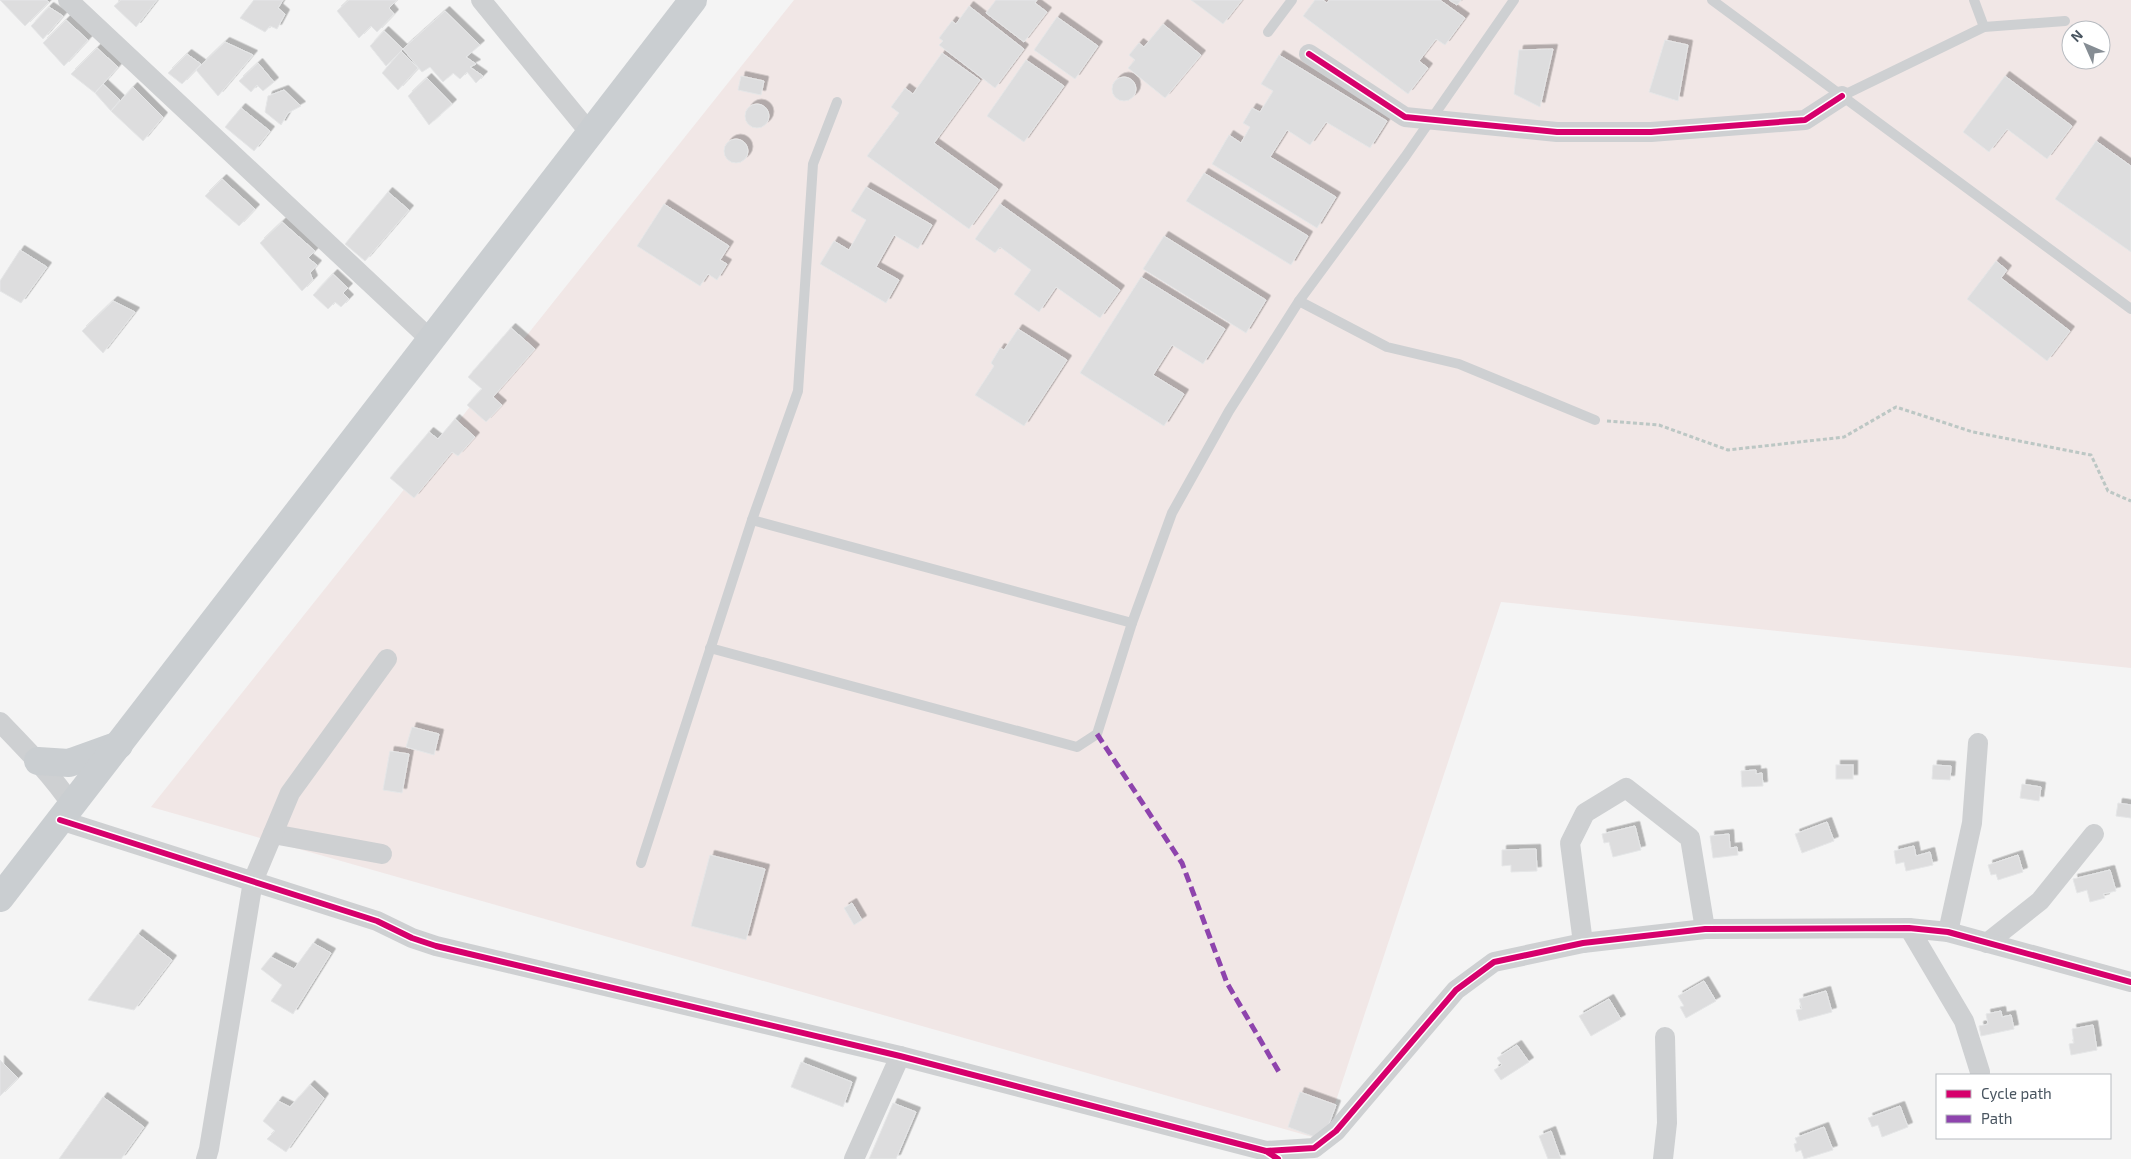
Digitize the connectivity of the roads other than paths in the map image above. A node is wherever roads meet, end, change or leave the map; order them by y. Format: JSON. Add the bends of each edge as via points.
{"nodes":[{"id":1,"x":68,"y":0,"type":"edge"},
{"id":2,"x":481,"y":0,"type":"edge"},
{"id":3,"x":693,"y":0,"type":"edge"},
{"id":4,"x":1292,"y":0,"type":"edge"},
{"id":5,"x":1514,"y":0,"type":"edge"},
{"id":6,"x":1712,"y":0,"type":"edge"},
{"id":7,"x":1974,"y":0,"type":"edge"},
{"id":8,"x":2061,"y":21,"type":"edge"},
{"id":9,"x":1984,"y":27,"type":"junction"},
{"id":10,"x":1268,"y":32,"type":"dead end"},
{"id":11,"x":1309,"y":54,"type":"dead end"},
{"id":12,"x":1842,"y":96,"type":"junction"},
{"id":13,"x":837,"y":102,"type":"dead end"},
{"id":14,"x":1430,"y":121,"type":"junction"},
{"id":15,"x":590,"y":133,"type":"junction"},
{"id":16,"x":1299,"y":301,"type":"junction"},
{"id":17,"x":2131,"y":309,"type":"edge"},
{"id":18,"x":431,"y":340,"type":"junction"},
{"id":19,"x":1595,"y":420,"type":"road end"},
{"id":20,"x":752,"y":520,"type":"junction"},
{"id":21,"x":1132,"y":623,"type":"junction"},
{"id":22,"x":710,"y":648,"type":"junction"},
{"id":23,"x":387,"y":659,"type":"dead end"},
{"id":24,"x":0,"y":722,"type":"edge"},
{"id":25,"x":1978,"y":743,"type":"dead end"},
{"id":26,"x":119,"y":745,"type":"junction"},
{"id":27,"x":38,"y":761,"type":"junction"},
{"id":28,"x":66,"y":812,"type":"junction"},
{"id":29,"x":273,"y":834,"type":"junction"},
{"id":30,"x":2094,"y":834,"type":"dead end"},
{"id":31,"x":382,"y":854,"type":"dead end"},
{"id":32,"x":641,"y":863,"type":"dead end"},
{"id":33,"x":253,"y":881,"type":"junction"},
{"id":34,"x":3,"y":890,"type":"edge"},
{"id":35,"x":1909,"y":928,"type":"junction"},
{"id":36,"x":1705,"y":929,"type":"junction"},
{"id":37,"x":1948,"y":932,"type":"junction"},
{"id":38,"x":1583,"y":943,"type":"junction"},
{"id":39,"x":1987,"y":943,"type":"junction"},
{"id":40,"x":2131,"y":982,"type":"edge"},
{"id":41,"x":1665,"y":1037,"type":"dead end"},
{"id":42,"x":900,"y":1056,"type":"junction"},
{"id":43,"x":1980,"y":1072,"type":"dead end"},
{"id":44,"x":1272,"y":1155,"type":"edge"},
{"id":45,"x":206,"y":1159,"type":"edge"},
{"id":46,"x":854,"y":1159,"type":"edge"},
{"id":47,"x":1663,"y":1159,"type":"edge"}],
"edges":[{"from":1,"to":18,"type":"street"},
{"from":2,"to":15,"type":"street"},
{"from":3,"to":15,"type":"main road"},
{"from":4,"to":10,"type":"lane"},
{"from":5,"to":14,"type":"lane"},
{"from":6,"to":12,"type":"lane"},
{"from":7,"to":9,"type":"lane"},
{"from":8,"to":9,"type":"lane"},
{"from":9,"to":12,"type":"lane"},
{"from":11,"to":14,"type":"street","via":[[1404,116]]},
{"from":12,"to":14,"type":"street","via":[[1805,120],[1651,132],[1557,132]]},
{"from":12,"to":17,"type":"lane"},
{"from":13,"to":20,"type":"lane","via":[[813,164],[798,391]]},
{"from":14,"to":16,"type":"lane"},
{"from":15,"to":18,"type":"main road"},
{"from":16,"to":19,"type":"lane","via":[[1387,347],[1459,364]]},
{"from":16,"to":21,"type":"lane","via":[[1229,411],[1172,514]]},
{"from":18,"to":26,"type":"main road"},
{"from":20,"to":21,"type":"lane"},
{"from":20,"to":22,"type":"lane"},
{"from":21,"to":22,"type":"lane","via":[[1097,734],[1077,747]]},
{"from":22,"to":32,"type":"lane"},
{"from":23,"to":29,"type":"street","via":[[290,793]]},
{"from":24,"to":27,"type":"street"},
{"from":25,"to":37,"type":"street","via":[[1972,823]]},
{"from":26,"to":27,"type":"main road","via":[[68,762]]},
{"from":26,"to":28,"type":"main road"},
{"from":27,"to":28,"type":"street","via":[[57,783]]},
{"from":28,"to":33,"type":"street"},
{"from":28,"to":34,"type":"main road"},
{"from":29,"to":31,"type":"street"},
{"from":29,"to":33,"type":"street"},
{"from":30,"to":39,"type":"street","via":[[2040,901]]},
{"from":33,"to":42,"type":"street","via":[[377,921],[436,946]]},
{"from":33,"to":45,"type":"street"},
{"from":35,"to":36,"type":"street"},
{"from":35,"to":37,"type":"street"},
{"from":35,"to":43,"type":"street","via":[[1964,1021]]},
{"from":36,"to":38,"type":"street"},
{"from":36,"to":38,"type":"street","via":[[1690,838],[1626,788],[1585,813],[1570,843]]},
{"from":37,"to":39,"type":"street"},
{"from":38,"to":44,"type":"street","via":[[1494,962],[1456,990],[1336,1130],[1314,1148]]},
{"from":39,"to":40,"type":"street"},
{"from":41,"to":47,"type":"street","via":[[1668,1123]]},
{"from":42,"to":44,"type":"street"},
{"from":42,"to":46,"type":"street"}]}
